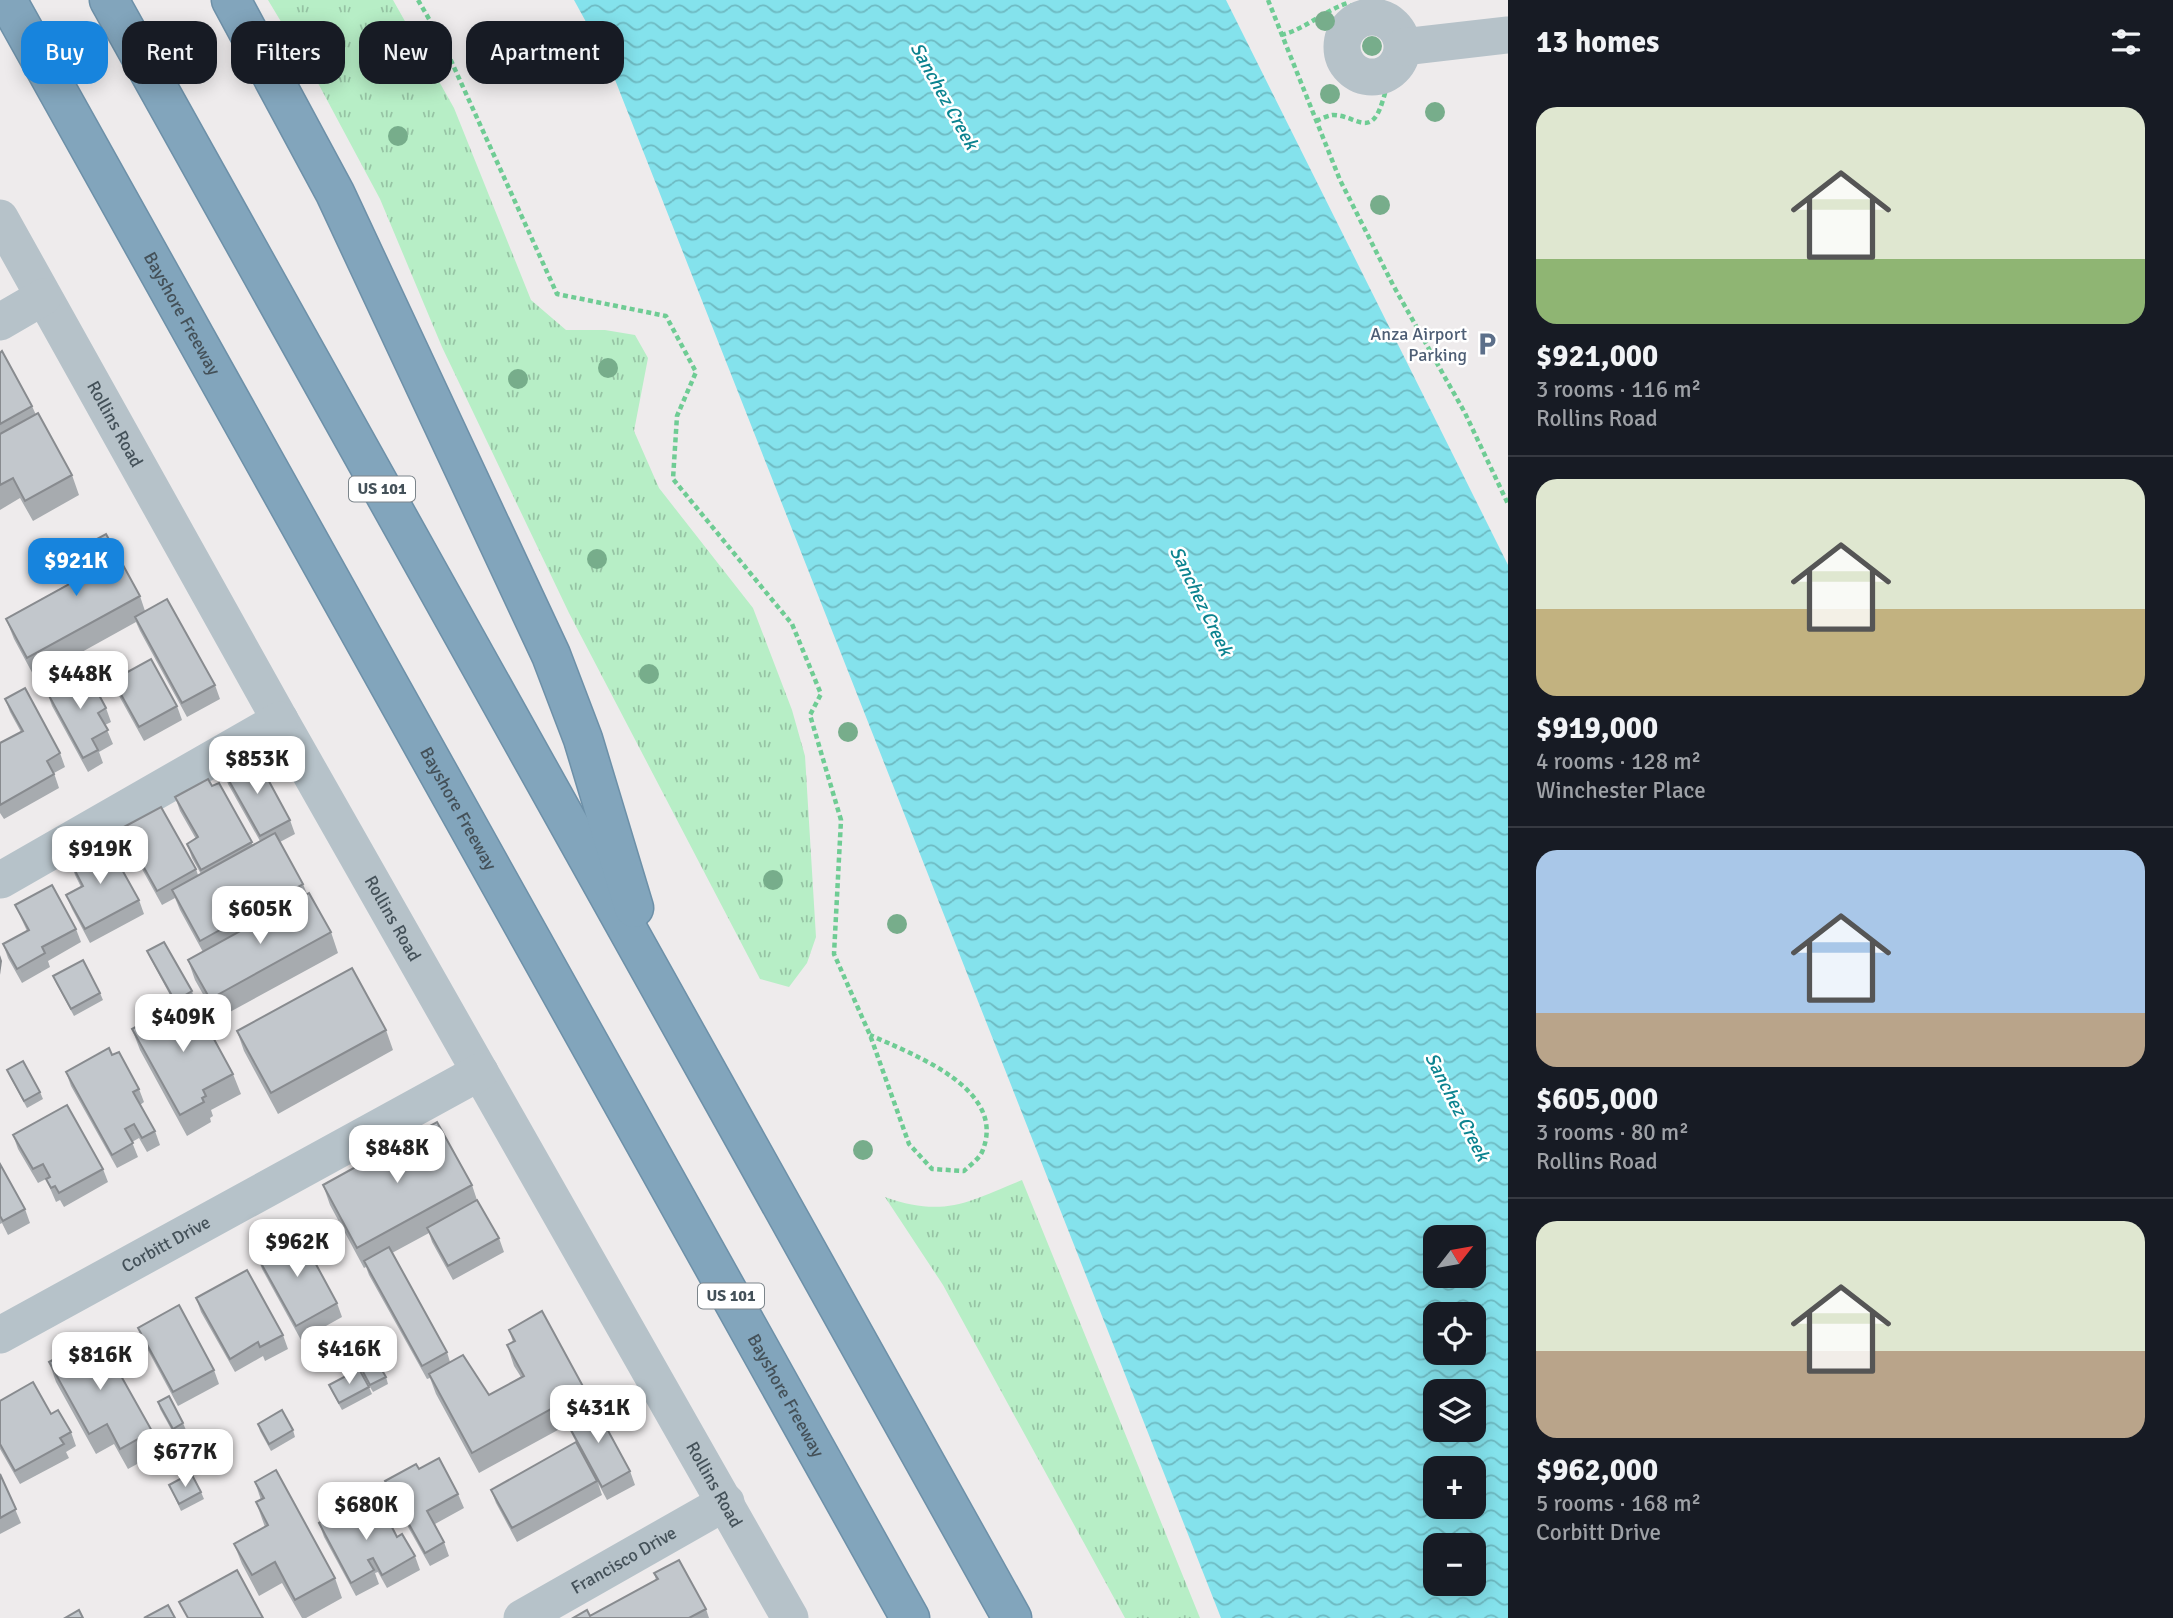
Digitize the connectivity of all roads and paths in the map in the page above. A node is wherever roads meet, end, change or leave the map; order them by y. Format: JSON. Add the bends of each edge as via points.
{"nodes":[{"id":1,"x":7,"y":0,"type":"edge"},
{"id":2,"x":109,"y":0,"type":"edge"},
{"id":3,"x":231,"y":0,"type":"edge"},
{"id":4,"x":418,"y":0,"type":"edge"},
{"id":5,"x":1268,"y":0,"type":"edge"},
{"id":6,"x":1362,"y":19,"type":"junction"},
{"id":7,"x":1281,"y":35,"type":"junction"},
{"id":8,"x":1508,"y":35,"type":"edge"},
{"id":9,"x":1395,"y":61,"type":"junction"},
{"id":10,"x":1316,"y":121,"type":"junction"},
{"id":11,"x":0,"y":218,"type":"edge"},
{"id":12,"x":43,"y":297,"type":"junction"},
{"id":13,"x":0,"y":322,"type":"edge"},
{"id":14,"x":1508,"y":504,"type":"edge"},
{"id":15,"x":280,"y":720,"type":"junction"},
{"id":16,"x":1,"y":880,"type":"edge"},
{"id":17,"x":655,"y":977,"type":"junction"},
{"id":18,"x":870,"y":1035,"type":"junction"},
{"id":19,"x":480,"y":1072,"type":"junction"},
{"id":20,"x":0,"y":1335,"type":"edge"},
{"id":21,"x":726,"y":1502,"type":"junction"},
{"id":22,"x":522,"y":1618,"type":"edge"},
{"id":23,"x":790,"y":1618,"type":"edge"},
{"id":24,"x":910,"y":1618,"type":"edge"},
{"id":25,"x":1012,"y":1618,"type":"edge"}],
"edges":[{"from":1,"to":24,"type":"highway","name":"Bayshore Freeway","number":"US 101"},
{"from":2,"to":17,"type":"highway","number":"US 101"},
{"from":3,"to":17,"type":"highway","via":[[335,193],[551,655],[583,739]]},
{"from":4,"to":18,"type":"path","via":[[443,43],[557,293],[666,316],[696,372],[677,416],[673,479],[792,624],[821,694],[810,715],[841,820],[834,954]]},
{"from":5,"to":7,"type":"path"},
{"from":6,"to":7,"type":"path","via":[[1348,3]]},
{"from":6,"to":9,"type":"street","via":[[1373,17],[1398,31]]},
{"from":6,"to":9,"type":"street","via":[[1346,31],[1342,51],[1351,69],[1368,78]]},
{"from":7,"to":10,"type":"path"},
{"from":8,"to":9,"type":"street"},
{"from":9,"to":10,"type":"path","via":[[1380,112],[1372,120],[1357,123],[1336,115]]},
{"from":10,"to":14,"type":"path","via":[[1346,192],[1465,413]]},
{"from":11,"to":12,"type":"street","name":"Rollins Road"},
{"from":12,"to":13,"type":"street"},
{"from":12,"to":15,"type":"street","name":"Rollins Road"},
{"from":15,"to":16,"type":"street"},
{"from":15,"to":19,"type":"street","name":"Rollins Road"},
{"from":17,"to":25,"type":"highway","number":"US 101"},
{"from":18,"to":18,"type":"path","via":[[909,1144],[932,1169],[964,1171],[982,1153],[987,1128],[979,1103],[958,1080]]},
{"from":19,"to":20,"type":"street","name":"Corbitt Drive"},
{"from":19,"to":21,"type":"street","name":"Rollins Road"},
{"from":21,"to":22,"type":"street","name":"Francisco Drive"},
{"from":21,"to":23,"type":"street","name":"Rollins Road"}]}
